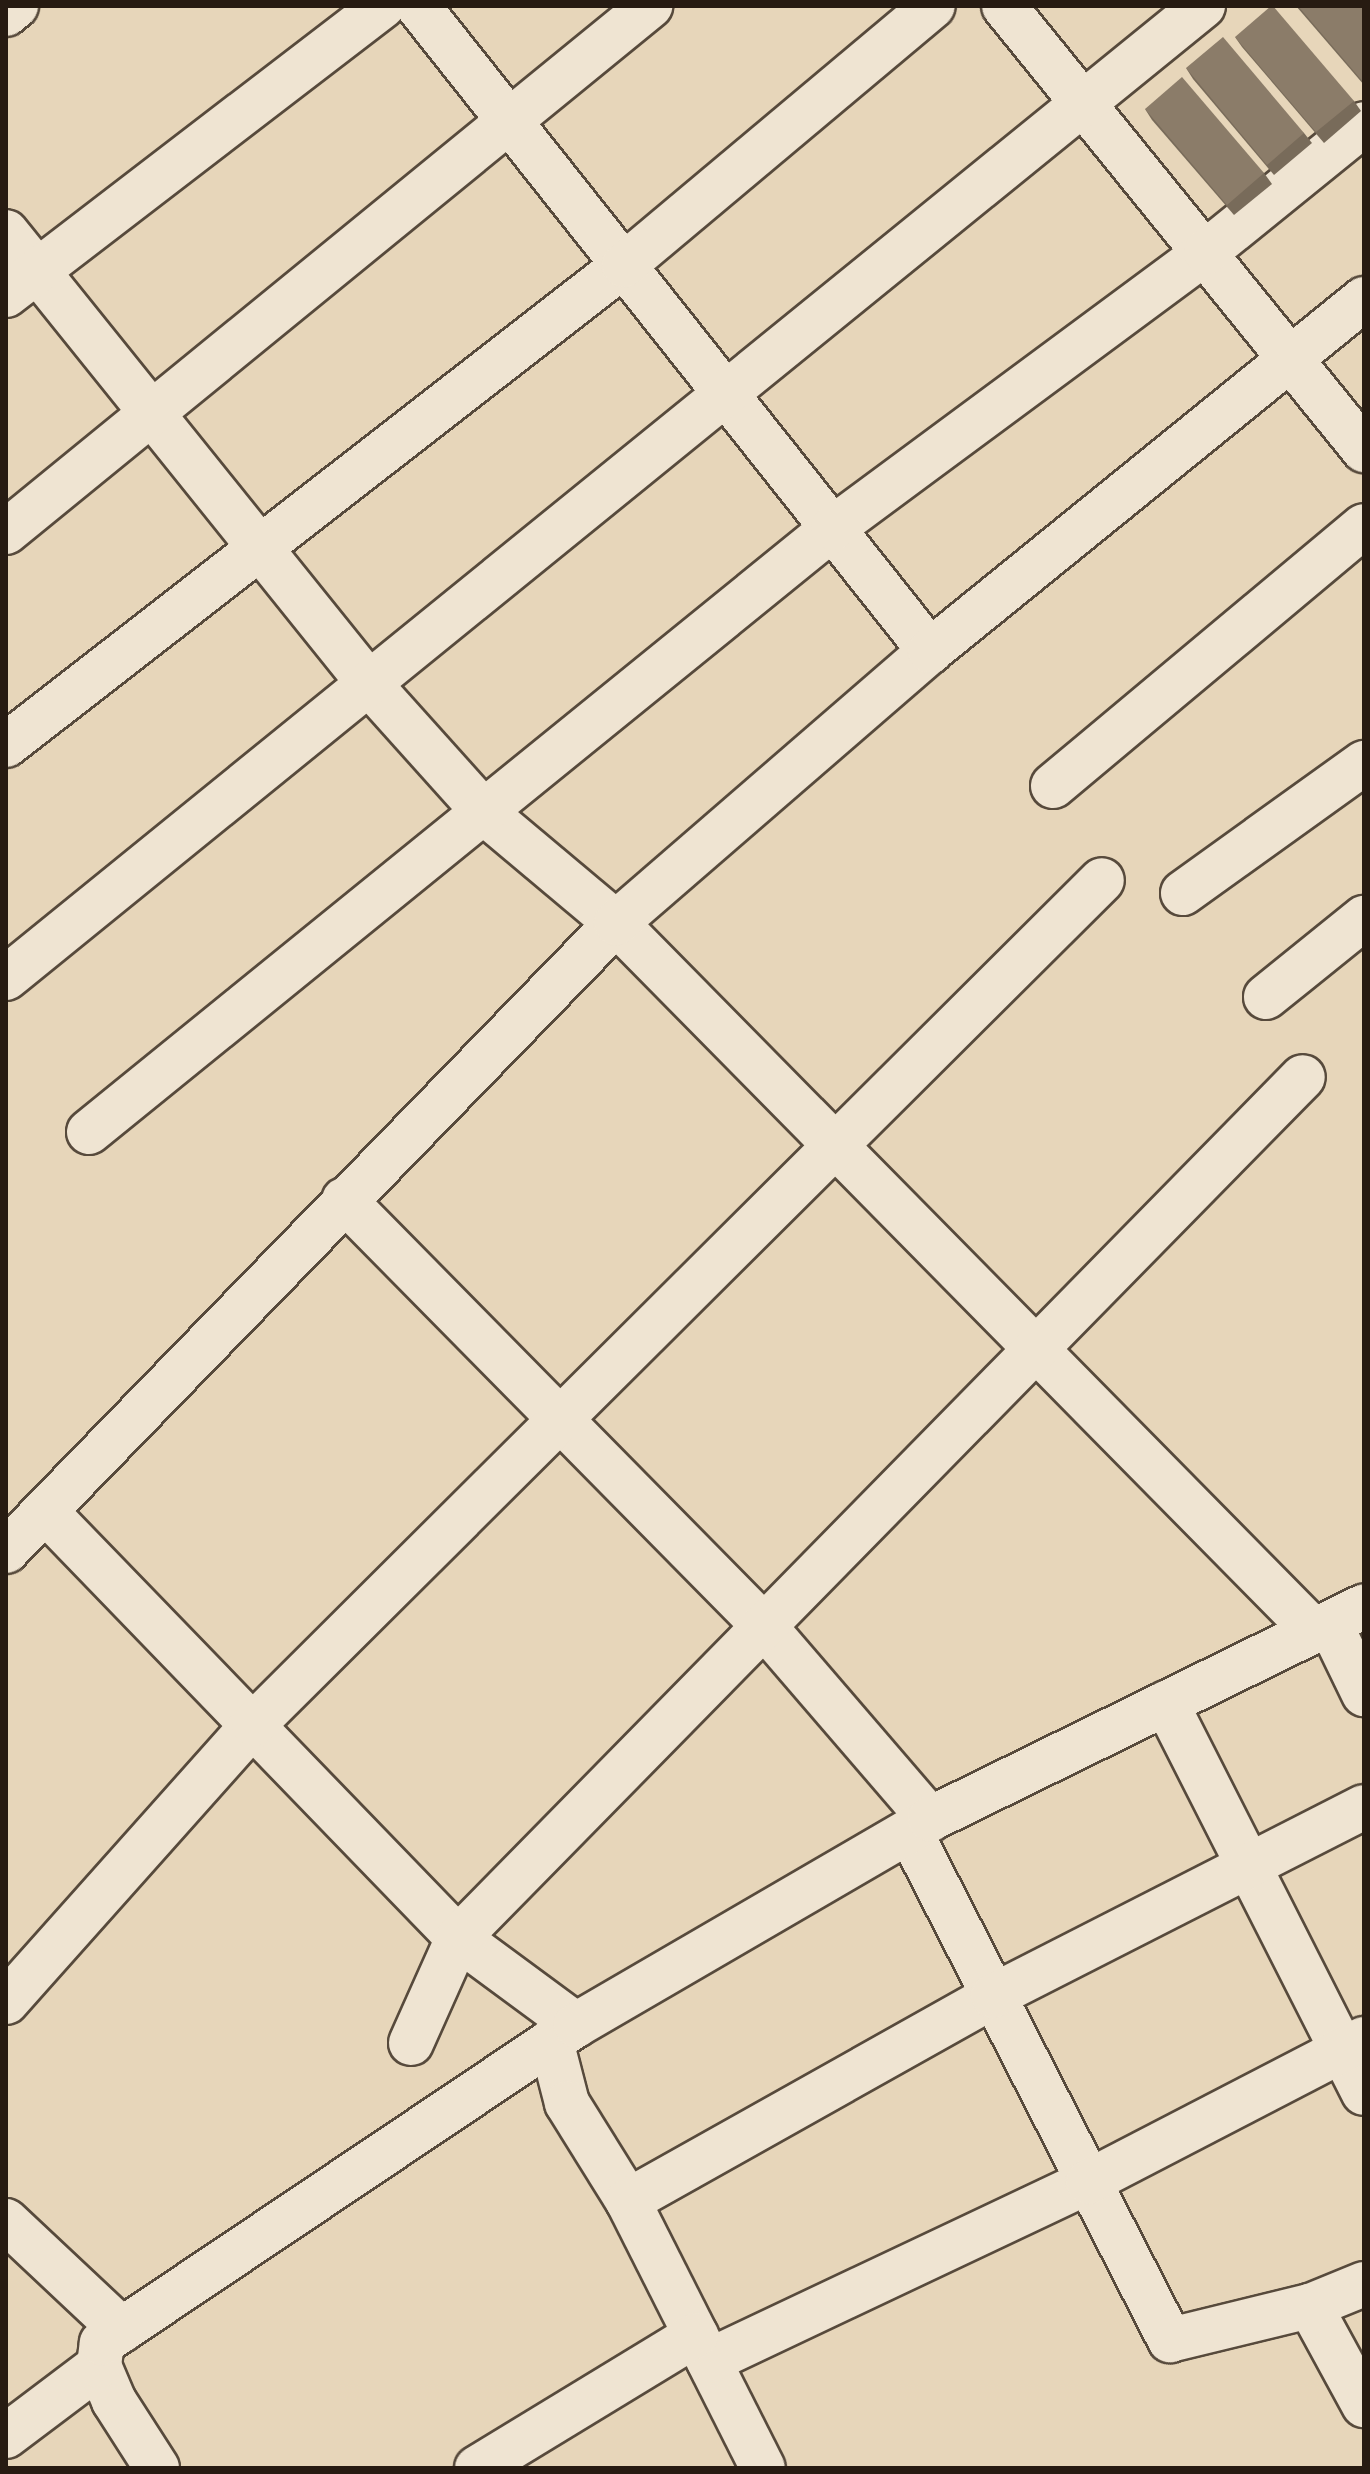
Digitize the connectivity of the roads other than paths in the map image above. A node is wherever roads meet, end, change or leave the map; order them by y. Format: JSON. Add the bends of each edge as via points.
{"nodes":[{"id":1,"x":16,"y":6,"type":"edge"},
{"id":2,"x":383,"y":6,"type":"edge"},
{"id":3,"x":418,"y":6,"type":"edge"},
{"id":4,"x":650,"y":6,"type":"edge"},
{"id":5,"x":933,"y":6,"type":"edge"},
{"id":6,"x":1004,"y":6,"type":"edge"},
{"id":7,"x":1203,"y":6,"type":"edge"},
{"id":8,"x":6,"y":14,"type":"edge"},
{"id":9,"x":1082,"y":102,"type":"junction"},
{"id":10,"x":511,"y":122,"type":"junction"},
{"id":11,"x":1364,"y":124,"type":"edge"},
{"id":12,"x":6,"y":232,"type":"edge"},
{"id":13,"x":1206,"y":252,"type":"junction"},
{"id":14,"x":624,"y":265,"type":"junction"},
{"id":15,"x":22,"y":282,"type":"edge"},
{"id":16,"x":1364,"y":299,"type":"edge"},
{"id":17,"x":1288,"y":356,"type":"junction"},
{"id":18,"x":728,"y":396,"type":"junction"},
{"id":19,"x":150,"y":414,"type":"junction"},
{"id":20,"x":1364,"y":450,"type":"edge"},
{"id":21,"x":1364,"y":526,"type":"edge"},
{"id":22,"x":833,"y":528,"type":"junction"},
{"id":23,"x":6,"y":532,"type":"edge"},
{"id":24,"x":257,"y":546,"type":"junction"},
{"id":25,"x":930,"y":651,"type":"junction"},
{"id":26,"x":371,"y":686,"type":"junction"},
{"id":27,"x":6,"y":745,"type":"edge"},
{"id":28,"x":1364,"y":763,"type":"edge"},
{"id":29,"x":1053,"y":786,"type":"dead end"},
{"id":30,"x":485,"y":813,"type":"junction"},
{"id":31,"x":1102,"y":880,"type":"dead end"},
{"id":32,"x":1183,"y":893,"type":"dead end"},
{"id":33,"x":1364,"y":918,"type":"edge"},
{"id":34,"x":616,"y":923,"type":"junction"},
{"id":35,"x":6,"y":978,"type":"edge"},
{"id":36,"x":1266,"y":997,"type":"dead end"},
{"id":37,"x":1303,"y":1077,"type":"dead end"},
{"id":38,"x":89,"y":1132,"type":"dead end"},
{"id":39,"x":837,"y":1143,"type":"junction"},
{"id":40,"x":344,"y":1200,"type":"junction"},
{"id":41,"x":1036,"y":1349,"type":"junction"},
{"id":42,"x":561,"y":1418,"type":"junction"},
{"id":43,"x":46,"y":1512,"type":"junction"},
{"id":44,"x":6,"y":1551,"type":"edge"},
{"id":45,"x":1336,"y":1620,"type":"edge"},
{"id":46,"x":764,"y":1626,"type":"junction"},
{"id":47,"x":1364,"y":1694,"type":"edge"},
{"id":48,"x":1166,"y":1703,"type":"junction"},
{"id":49,"x":254,"y":1724,"type":"junction"},
{"id":50,"x":1364,"y":1807,"type":"edge"},
{"id":51,"x":920,"y":1826,"type":"junction"},
{"id":52,"x":1250,"y":1866,"type":"junction"},
{"id":53,"x":458,"y":1938,"type":"junction"},
{"id":54,"x":993,"y":1996,"type":"junction"},
{"id":55,"x":6,"y":2002,"type":"edge"},
{"id":56,"x":564,"y":2033,"type":"junction"},
{"id":57,"x":411,"y":2043,"type":"dead end"},
{"id":58,"x":1353,"y":2044,"type":"edge"},
{"id":59,"x":1364,"y":2093,"type":"edge"},
{"id":60,"x":1088,"y":2182,"type":"junction"},
{"id":61,"x":628,"y":2201,"type":"junction"},
{"id":62,"x":6,"y":2221,"type":"edge"},
{"id":63,"x":1364,"y":2284,"type":"edge"},
{"id":64,"x":1310,"y":2306,"type":"junction"},
{"id":65,"x":110,"y":2348,"type":"junction"},
{"id":66,"x":702,"y":2348,"type":"junction"},
{"id":67,"x":1364,"y":2405,"type":"edge"},
{"id":68,"x":6,"y":2436,"type":"edge"},
{"id":69,"x":157,"y":2468,"type":"edge"},
{"id":70,"x":477,"y":2468,"type":"edge"},
{"id":71,"x":763,"y":2468,"type":"edge"}],
"edges":[{"from":1,"to":8,"type":"street"},
{"from":2,"to":15,"type":"street"},
{"from":3,"to":10,"type":"street"},
{"from":4,"to":10,"type":"street"},
{"from":5,"to":14,"type":"street"},
{"from":6,"to":9,"type":"street"},
{"from":7,"to":9,"type":"street"},
{"from":9,"to":13,"type":"street"},
{"from":9,"to":18,"type":"street"},
{"from":10,"to":14,"type":"street"},
{"from":10,"to":19,"type":"street"},
{"from":11,"to":13,"type":"street"},
{"from":12,"to":15,"type":"street"},
{"from":13,"to":17,"type":"street"},
{"from":13,"to":22,"type":"street"},
{"from":14,"to":18,"type":"street"},
{"from":14,"to":24,"type":"street"},
{"from":15,"to":19,"type":"street"},
{"from":16,"to":17,"type":"street"},
{"from":17,"to":20,"type":"street"},
{"from":17,"to":25,"type":"street"},
{"from":18,"to":22,"type":"street"},
{"from":18,"to":26,"type":"street"},
{"from":19,"to":23,"type":"street"},
{"from":19,"to":24,"type":"street"},
{"from":21,"to":29,"type":"street"},
{"from":22,"to":25,"type":"street"},
{"from":22,"to":30,"type":"street"},
{"from":24,"to":26,"type":"street"},
{"from":24,"to":27,"type":"street"},
{"from":25,"to":34,"type":"street"},
{"from":26,"to":30,"type":"street"},
{"from":26,"to":35,"type":"street"},
{"from":28,"to":32,"type":"street"},
{"from":30,"to":34,"type":"street"},
{"from":30,"to":38,"type":"street"},
{"from":31,"to":39,"type":"street"},
{"from":33,"to":36,"type":"street"},
{"from":34,"to":39,"type":"street"},
{"from":34,"to":40,"type":"street"},
{"from":37,"to":41,"type":"street"},
{"from":39,"to":41,"type":"street"},
{"from":39,"to":42,"type":"street"},
{"from":40,"to":42,"type":"street"},
{"from":40,"to":43,"type":"street"},
{"from":41,"to":45,"type":"street"},
{"from":41,"to":46,"type":"street"},
{"from":42,"to":46,"type":"street"},
{"from":42,"to":49,"type":"street"},
{"from":43,"to":44,"type":"street"},
{"from":43,"to":49,"type":"street"},
{"from":45,"to":47,"type":"street"},
{"from":45,"to":48,"type":"street"},
{"from":46,"to":51,"type":"street"},
{"from":46,"to":53,"type":"street"},
{"from":48,"to":51,"type":"street"},
{"from":48,"to":52,"type":"street"},
{"from":49,"to":53,"type":"street"},
{"from":49,"to":55,"type":"street"},
{"from":50,"to":52,"type":"street"},
{"from":51,"to":54,"type":"street"},
{"from":51,"to":56,"type":"street"},
{"from":52,"to":54,"type":"street"},
{"from":52,"to":58,"type":"street"},
{"from":53,"to":56,"type":"street"},
{"from":53,"to":57,"type":"street"},
{"from":54,"to":60,"type":"street"},
{"from":54,"to":61,"type":"street"},
{"from":56,"to":61,"type":"street","via":[[567,2103]]},
{"from":56,"to":65,"type":"street"},
{"from":58,"to":59,"type":"street"},
{"from":58,"to":60,"type":"street"},
{"from":60,"to":64,"type":"street","via":[[1170,2340]]},
{"from":60,"to":66,"type":"street"},
{"from":61,"to":66,"type":"street"},
{"from":62,"to":65,"type":"street"},
{"from":63,"to":64,"type":"street"},
{"from":64,"to":67,"type":"street"},
{"from":65,"to":68,"type":"street"},
{"from":65,"to":69,"type":"street","via":[[114,2401]]},
{"from":66,"to":70,"type":"street"},
{"from":66,"to":71,"type":"street"}]}
